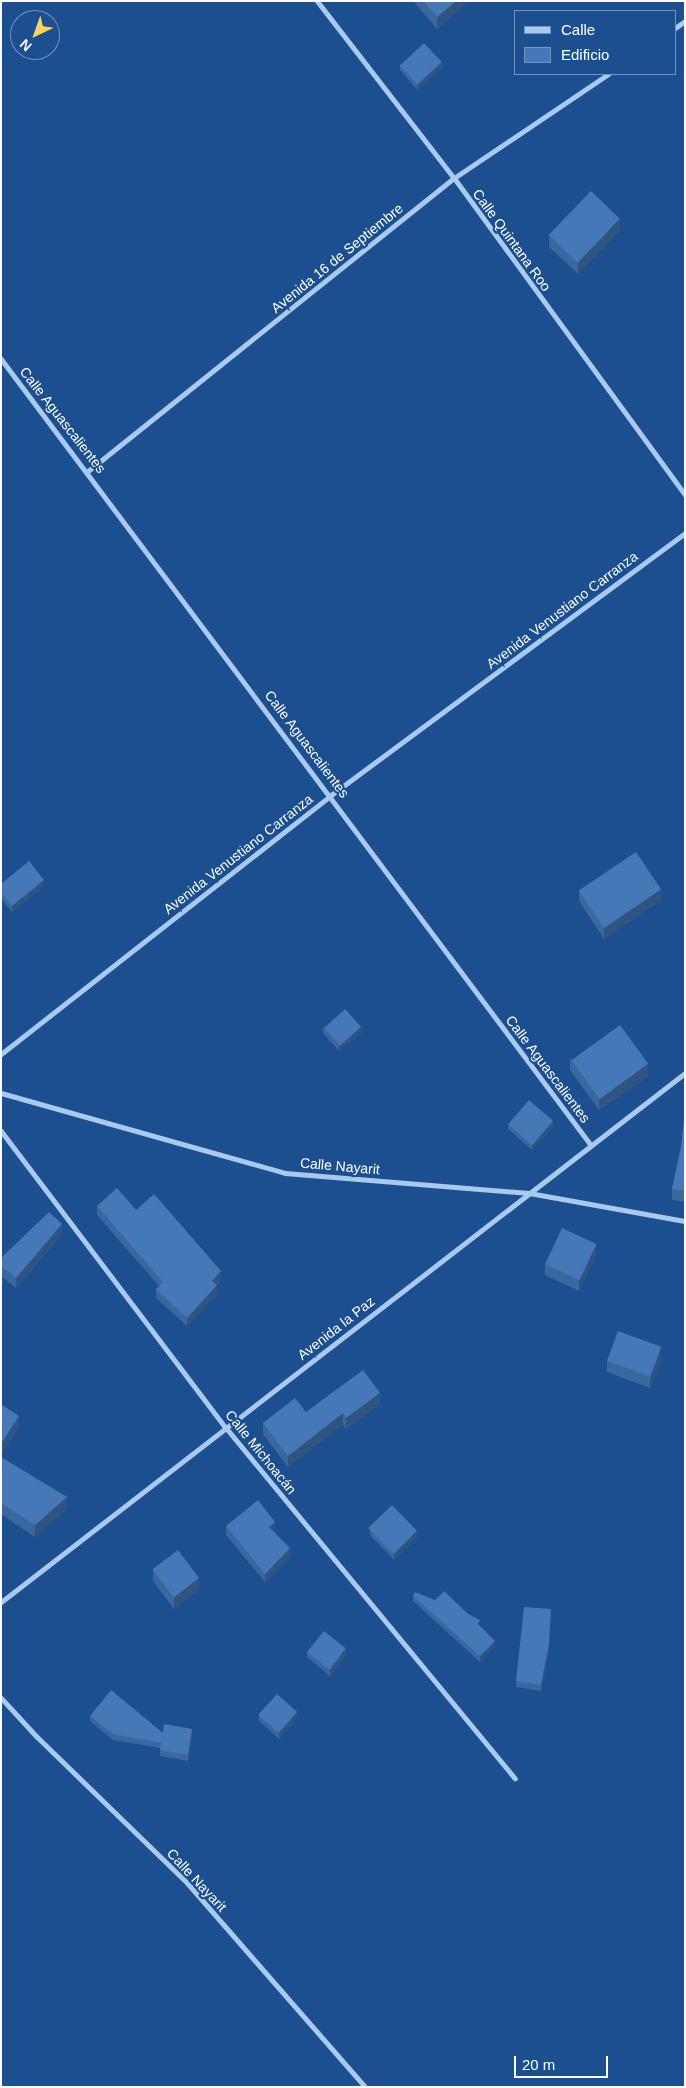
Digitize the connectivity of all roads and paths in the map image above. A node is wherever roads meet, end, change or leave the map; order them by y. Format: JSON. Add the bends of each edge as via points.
{"nodes":[{"id":1,"x":317,"y":1,"type":"edge"},
{"id":2,"x":607,"y":75,"type":"edge"},
{"id":3,"x":454,"y":178,"type":"junction"},
{"id":4,"x":1,"y":359,"type":"edge"},
{"id":5,"x":88,"y":471,"type":"junction"},
{"id":6,"x":685,"y":495,"type":"edge"},
{"id":7,"x":685,"y":532,"type":"edge"},
{"id":8,"x":331,"y":795,"type":"junction"},
{"id":9,"x":1,"y":1054,"type":"edge"},
{"id":10,"x":685,"y":1073,"type":"edge"},
{"id":11,"x":1,"y":1093,"type":"edge"},
{"id":12,"x":1,"y":1131,"type":"edge"},
{"id":13,"x":590,"y":1144,"type":"junction"},
{"id":14,"x":529,"y":1193,"type":"junction"},
{"id":15,"x":685,"y":1221,"type":"edge"},
{"id":16,"x":226,"y":1428,"type":"junction"},
{"id":17,"x":1,"y":1602,"type":"edge"},
{"id":18,"x":1,"y":1698,"type":"edge"},
{"id":19,"x":514,"y":1778,"type":"dead end"},
{"id":20,"x":365,"y":2087,"type":"edge"}],
"edges":[{"from":1,"to":3,"type":"street","name":"Calle Quintana Roo"},
{"from":2,"to":3,"type":"street","name":"Avenida 16 de Septiembre"},
{"from":3,"to":5,"type":"street","name":"Avenida 16 de Septiembre"},
{"from":3,"to":6,"type":"street","name":"Calle Quintana Roo"},
{"from":4,"to":5,"type":"street","name":"Calle Aguascalientes"},
{"from":5,"to":8,"type":"street","name":"Calle Aguascalientes"},
{"from":7,"to":8,"type":"street","name":"Avenida Venustiano Carranza"},
{"from":8,"to":9,"type":"street","name":"Avenida Venustiano Carranza"},
{"from":8,"to":13,"type":"street","name":"Calle Aguascalientes"},
{"from":10,"to":13,"type":"street","name":"Avenida la Paz"},
{"from":11,"to":14,"type":"street","name":"Calle Nayarit","via":[[285,1173]]},
{"from":12,"to":16,"type":"street","name":"Calle Michoacán"},
{"from":13,"to":14,"type":"street","name":"Avenida la Paz"},
{"from":14,"to":15,"type":"street","name":"Calle Nayarit"},
{"from":14,"to":16,"type":"street","name":"Avenida la Paz"},
{"from":16,"to":17,"type":"street","name":"Avenida la Paz"},
{"from":16,"to":19,"type":"street","name":"Calle Michoacán"},
{"from":18,"to":20,"type":"street","name":"Calle Nayarit","via":[[188,1884]]}]}
